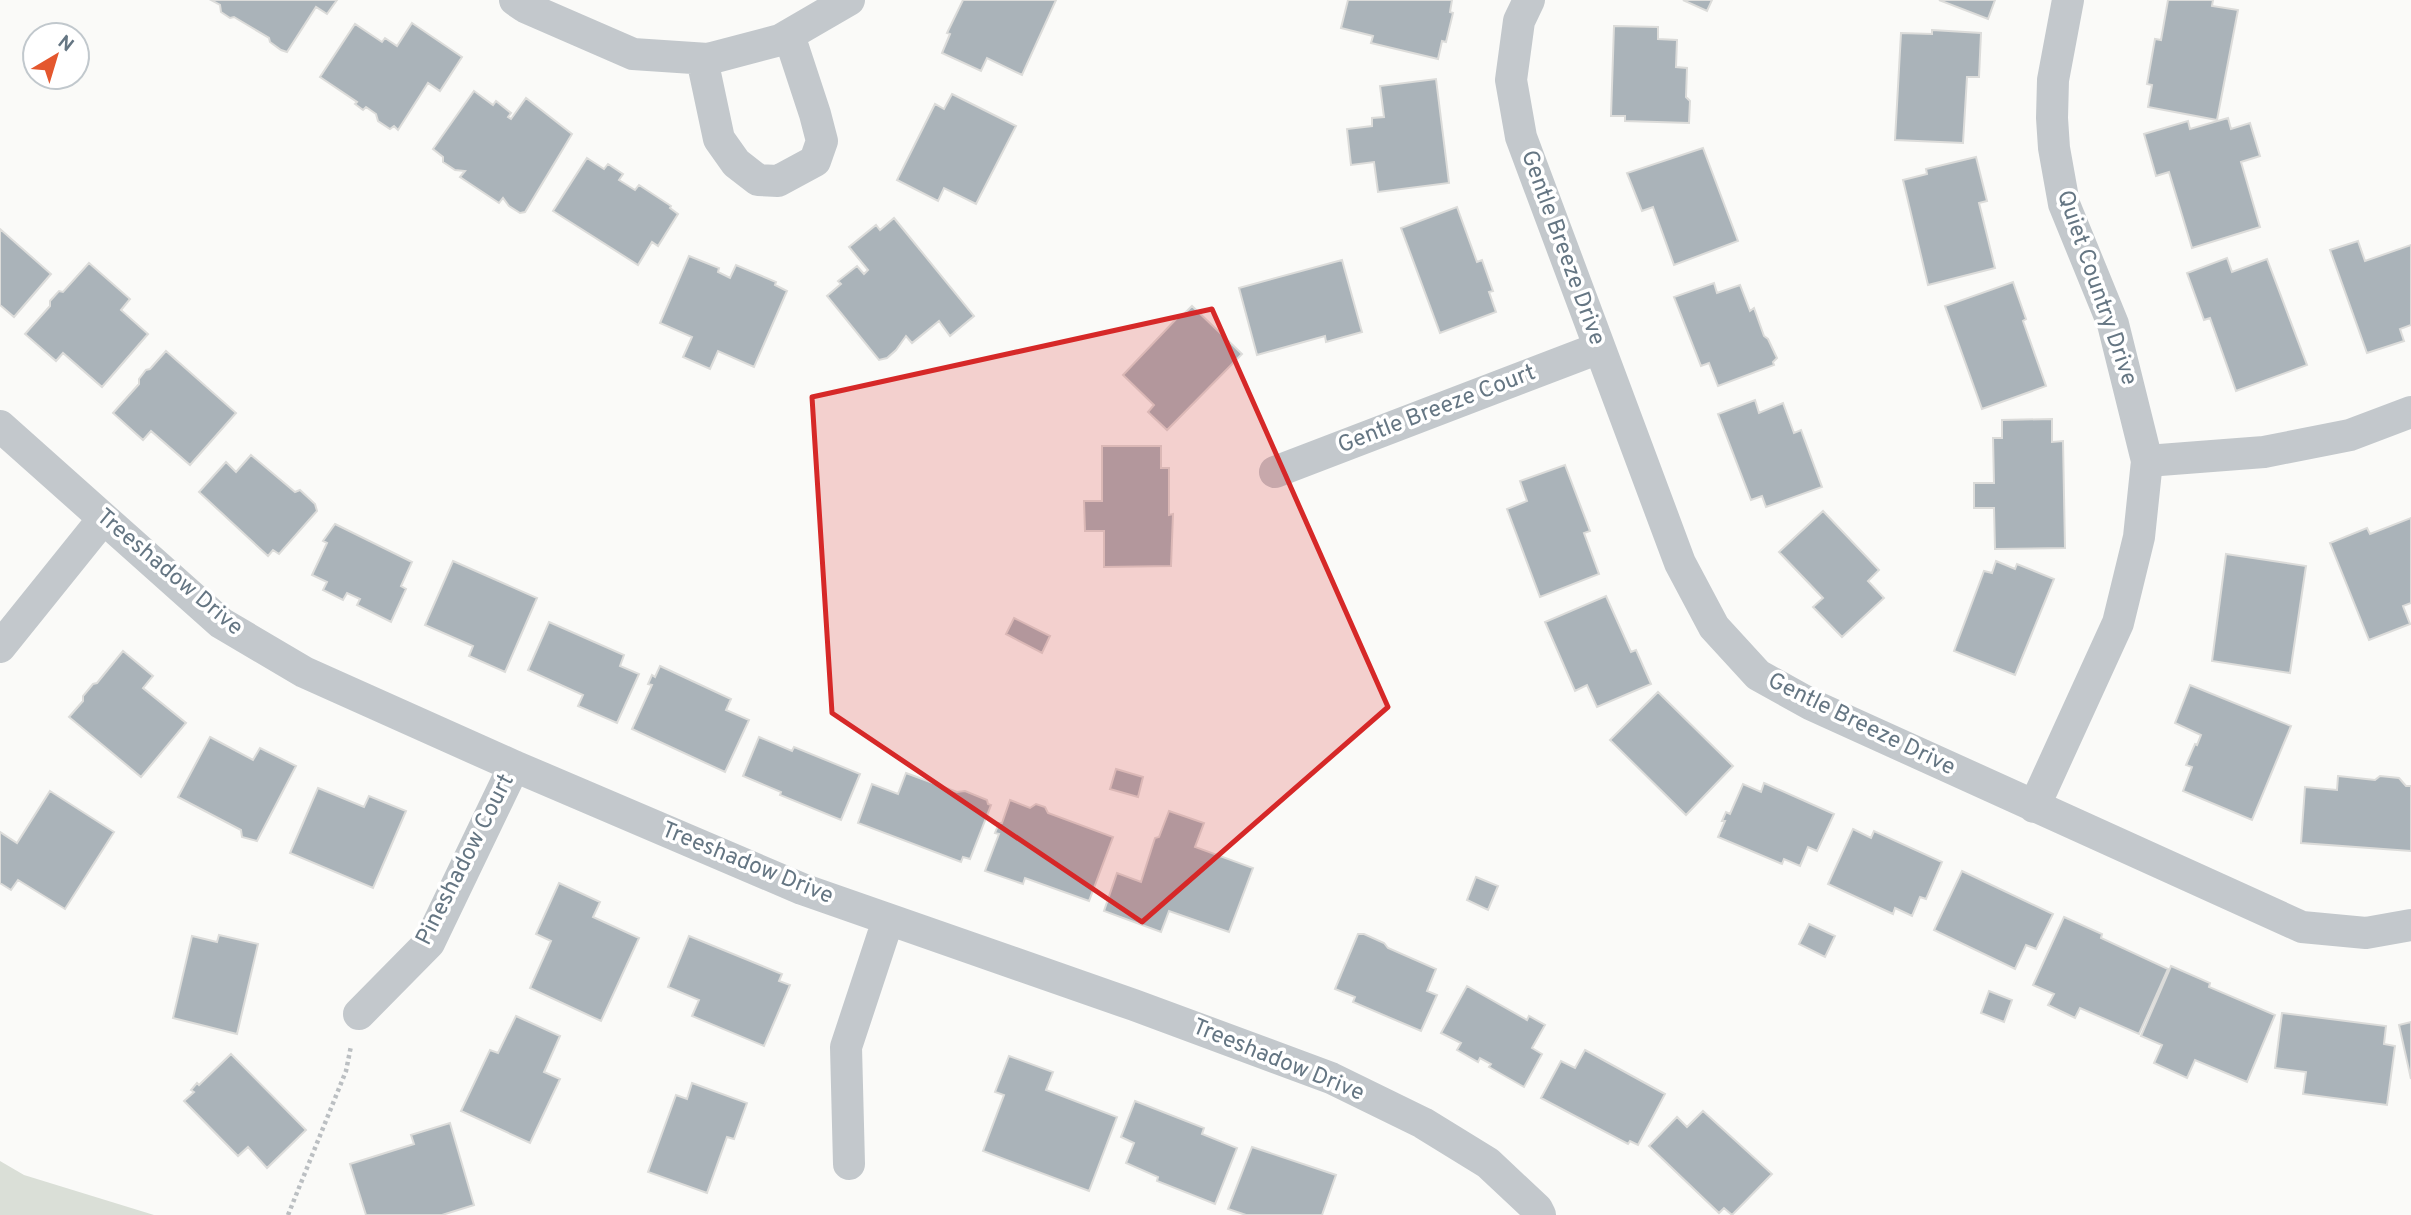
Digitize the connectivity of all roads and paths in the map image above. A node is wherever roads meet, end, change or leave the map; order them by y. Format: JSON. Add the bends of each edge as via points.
{"nodes":[{"id":1,"x":515,"y":0,"type":"edge"},
{"id":2,"x":849,"y":0,"type":"edge"},
{"id":3,"x":1529,"y":0,"type":"edge"},
{"id":4,"x":2068,"y":0,"type":"edge"},
{"id":5,"x":789,"y":35,"type":"junction"},
{"id":6,"x":702,"y":59,"type":"junction"},
{"id":7,"x":1599,"y":348,"type":"junction"},
{"id":8,"x":2411,"y":412,"type":"edge"},
{"id":9,"x":0,"y":426,"type":"edge"},
{"id":10,"x":2147,"y":461,"type":"junction"},
{"id":11,"x":1275,"y":472,"type":"dead end"},
{"id":12,"x":103,"y":519,"type":"junction"},
{"id":13,"x":0,"y":647,"type":"edge"},
{"id":14,"x":514,"y":766,"type":"junction"},
{"id":15,"x":2034,"y":807,"type":"junction"},
{"id":16,"x":888,"y":920,"type":"junction"},
{"id":17,"x":2411,"y":925,"type":"edge"},
{"id":18,"x":359,"y":1014,"type":"joint"},
{"id":19,"x":849,"y":1164,"type":"dead end"},
{"id":20,"x":288,"y":1215,"type":"edge"},
{"id":21,"x":1540,"y":1215,"type":"edge"}],
"edges":[{"from":1,"to":6,"type":"street","via":[[633,54]]},
{"from":2,"to":5,"type":"street"},
{"from":3,"to":7,"type":"street","name":"Gentle Breeze Drive","via":[[1518,21],[1511,80],[1521,137]]},
{"from":4,"to":10,"type":"street","name":"Quiet Country Drive","via":[[2053,80],[2054,148],[2064,204],[2113,324]]},
{"from":5,"to":6,"type":"street"},
{"from":5,"to":6,"type":"street","via":[[822,141],[815,161],[778,181],[758,180],[736,163],[719,139]]},
{"from":7,"to":11,"type":"street","name":"Gentle Breeze Court"},
{"from":7,"to":15,"type":"street","name":"Gentle Breeze Drive","via":[[1680,563],[1714,627],[1758,676]]},
{"from":8,"to":10,"type":"street","via":[[2350,435],[2264,452]]},
{"from":9,"to":12,"type":"street","name":"Treeshadow Drive"},
{"from":10,"to":15,"type":"street","name":"Quiet Country Drive","via":[[2138,537],[2118,623]]},
{"from":12,"to":13,"type":"street"},
{"from":12,"to":14,"type":"street","name":"Treeshadow Drive","via":[[221,623],[304,671]]},
{"from":14,"to":16,"type":"street","name":"Treeshadow Drive","via":[[802,889]]},
{"from":14,"to":18,"type":"street","name":"Pineshadow Court","via":[[429,943]]},
{"from":15,"to":17,"type":"street","name":"Gentle Breeze Drive","via":[[2302,927],[2366,933]]},
{"from":16,"to":19,"type":"street","via":[[846,1048]]},
{"from":16,"to":21,"type":"street","name":"Treeshadow Drive","via":[[1331,1077],[1423,1123],[1488,1163]]},
{"from":18,"to":20,"type":"path","via":[[346,1071]]}]}
